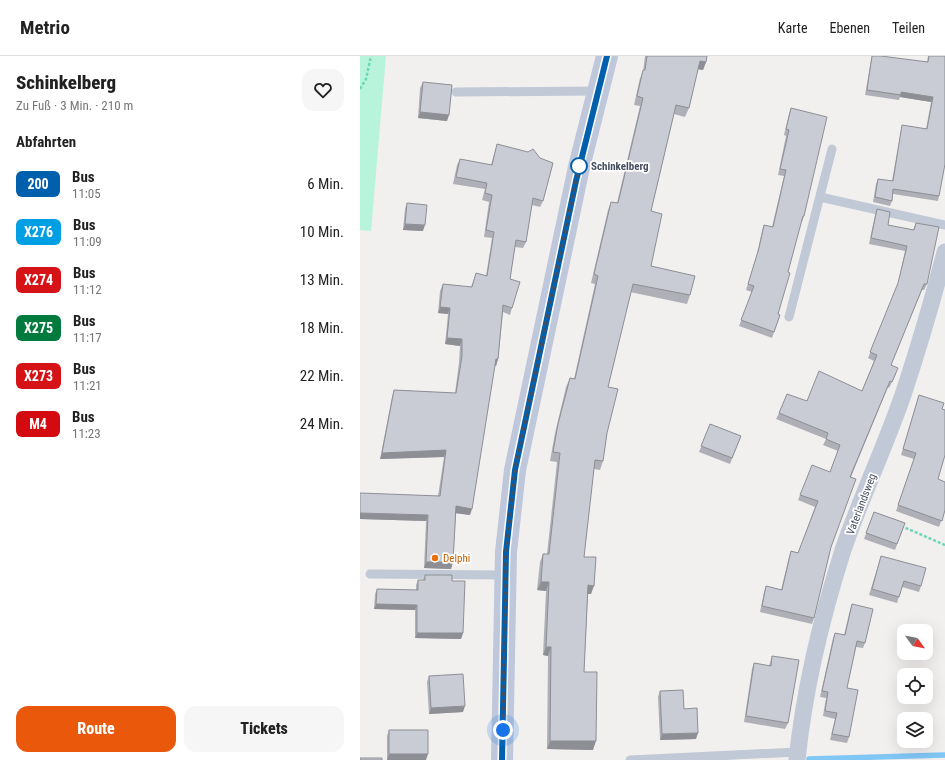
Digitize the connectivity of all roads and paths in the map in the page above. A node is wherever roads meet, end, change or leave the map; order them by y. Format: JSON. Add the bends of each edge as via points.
{"nodes":[{"id":1,"x":371,"y":56,"type":"edge"},
{"id":2,"x":607,"y":56,"type":"edge"},
{"id":3,"x":360,"y":79,"type":"edge"},
{"id":4,"x":366,"y":79,"type":"junction"},
{"id":5,"x":360,"y":89,"type":"edge"},
{"id":6,"x":598,"y":91,"type":"junction"},
{"id":7,"x":456,"y":92,"type":"dead end"},
{"id":8,"x":832,"y":149,"type":"dead end"},
{"id":9,"x":820,"y":197,"type":"junction"},
{"id":10,"x":945,"y":225,"type":"edge"},
{"id":11,"x":945,"y":252,"type":"edge"},
{"id":12,"x":789,"y":318,"type":"dead end"},
{"id":13,"x":895,"y":523,"type":"edge"},
{"id":14,"x":945,"y":545,"type":"edge"},
{"id":15,"x":370,"y":574,"type":"dead end"},
{"id":16,"x":506,"y":575,"type":"junction"},
{"id":17,"x":797,"y":756,"type":"edge"},
{"id":18,"x":502,"y":760,"type":"edge"},
{"id":19,"x":630,"y":760,"type":"edge"}],
"edges":[{"from":1,"to":4,"type":"path"},
{"from":2,"to":6,"type":"main road"},
{"from":3,"to":4,"type":"path"},
{"from":4,"to":5,"type":"path"},
{"from":6,"to":7,"type":"lane"},
{"from":6,"to":16,"type":"main road","via":[[577,174],[515,470]]},
{"from":8,"to":9,"type":"lane"},
{"from":9,"to":10,"type":"lane"},
{"from":9,"to":12,"type":"lane"},
{"from":11,"to":17,"type":"street","name":"Vaterlandsweg","via":[[903,393],[841,558],[824,617]]},
{"from":13,"to":14,"type":"path"},
{"from":15,"to":16,"type":"lane"},
{"from":16,"to":18,"type":"main road"},
{"from":17,"to":19,"type":"lane"}]}
